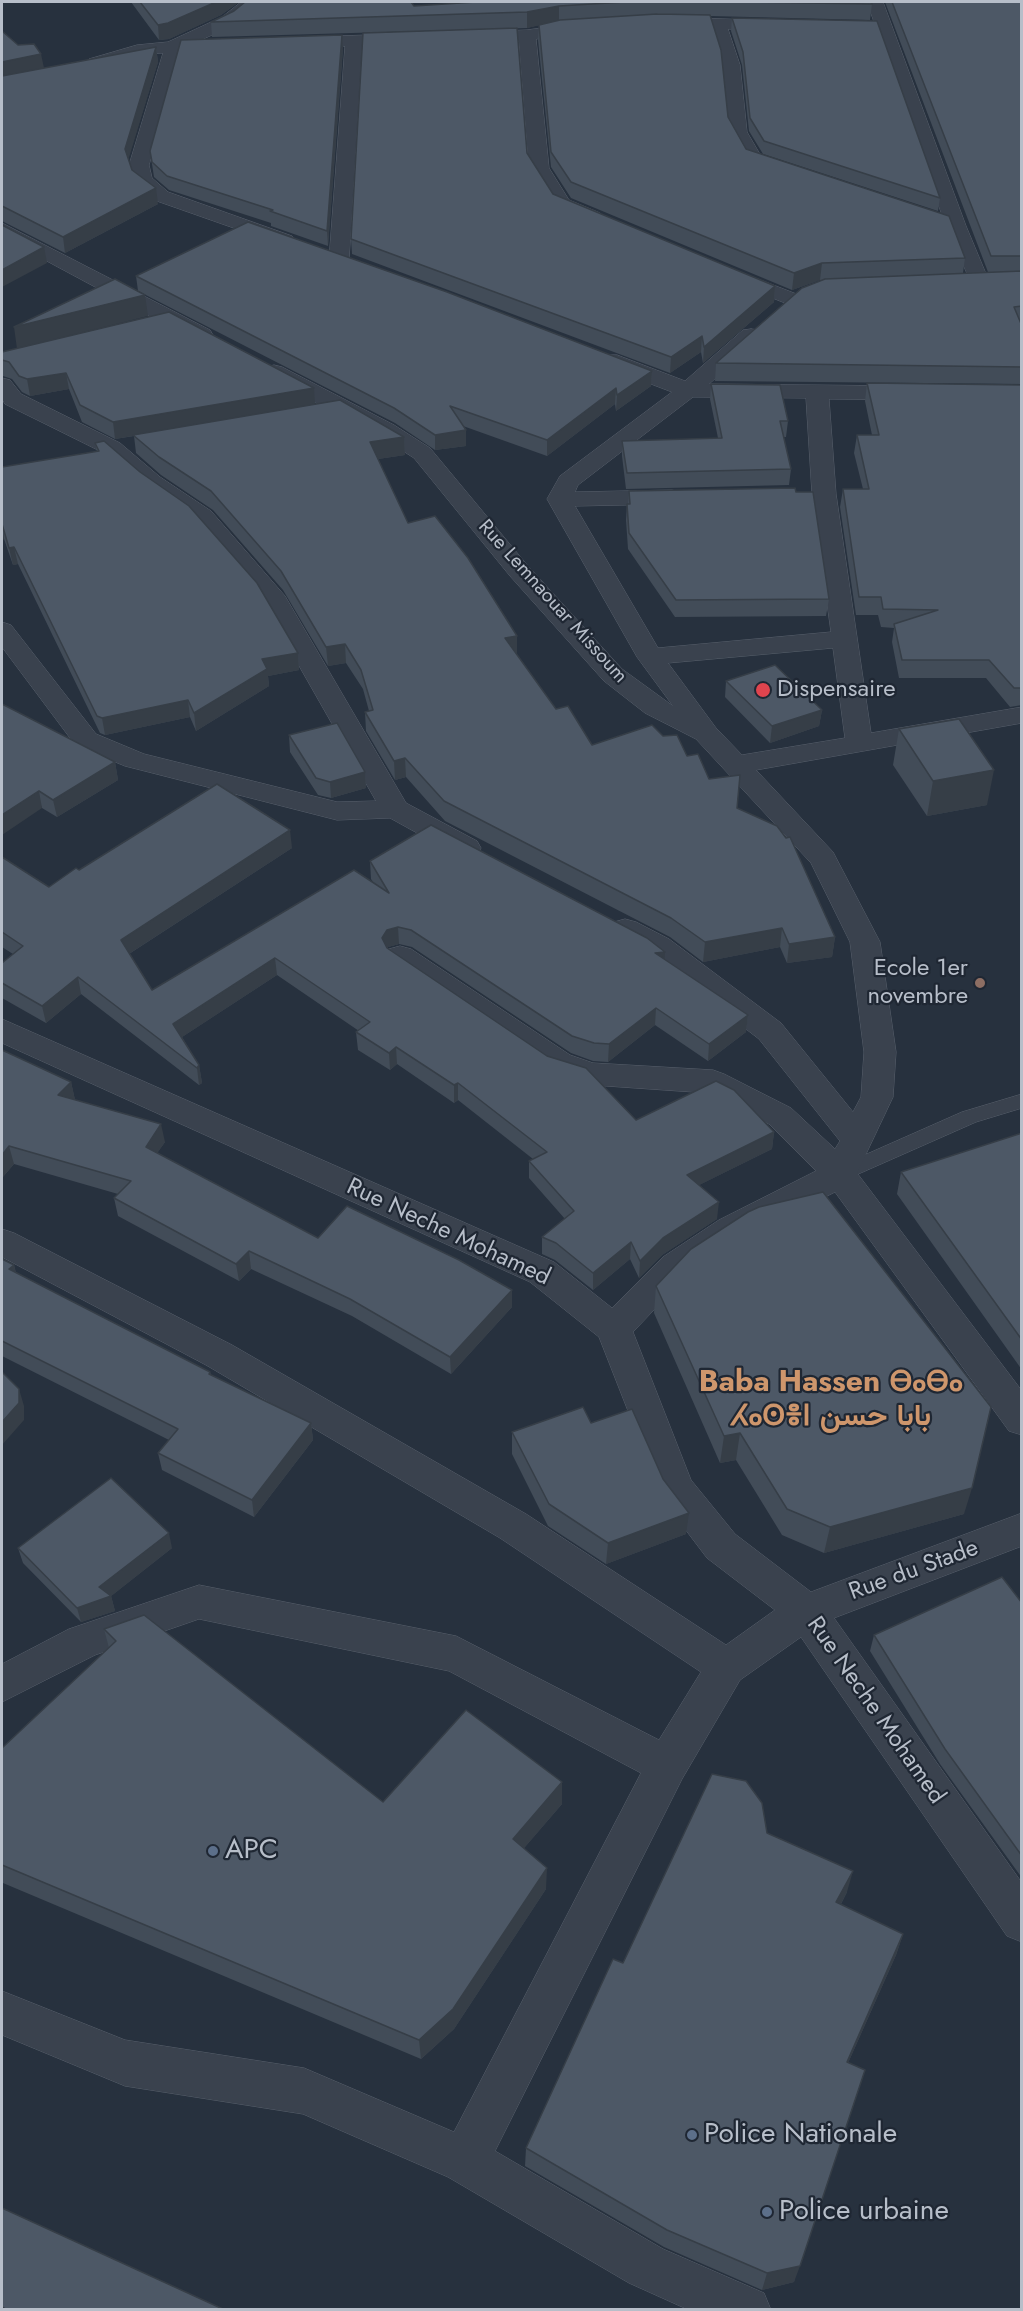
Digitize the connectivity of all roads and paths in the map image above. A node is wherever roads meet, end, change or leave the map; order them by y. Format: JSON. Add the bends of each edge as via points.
{"nodes":[{"id":1,"x":251,"y":2,"type":"edge"},
{"id":2,"x":875,"y":2,"type":"edge"},
{"id":3,"x":646,"y":22,"type":"edge"},
{"id":4,"x":718,"y":24,"type":"junction"},
{"id":5,"x":602,"y":25,"type":"edge"},
{"id":6,"x":788,"y":25,"type":"edge"},
{"id":7,"x":527,"y":35,"type":"junction"},
{"id":8,"x":458,"y":37,"type":"edge"},
{"id":9,"x":423,"y":38,"type":"edge"},
{"id":10,"x":354,"y":40,"type":"junction"},
{"id":11,"x":282,"y":42,"type":"edge"},
{"id":12,"x":246,"y":44,"type":"edge"},
{"id":13,"x":174,"y":46,"type":"junction"},
{"id":14,"x":75,"y":68,"type":"edge"},
{"id":15,"x":799,"y":174,"type":"edge"},
{"id":16,"x":889,"y":204,"type":"edge"},
{"id":17,"x":613,"y":226,"type":"edge"},
{"id":18,"x":956,"y":226,"type":"junction"},
{"id":19,"x":2,"y":229,"type":"edge"},
{"id":20,"x":339,"y":260,"type":"junction"},
{"id":21,"x":360,"y":267,"type":"edge"},
{"id":22,"x":715,"y":268,"type":"edge"},
{"id":23,"x":957,"y":282,"type":"edge"},
{"id":24,"x":172,"y":319,"type":"junction"},
{"id":25,"x":140,"y":328,"type":"edge"},
{"id":26,"x":223,"y":344,"type":"edge"},
{"id":27,"x":588,"y":352,"type":"edge"},
{"id":28,"x":253,"y":361,"type":"edge"},
{"id":29,"x":2,"y":385,"type":"edge"},
{"id":30,"x":688,"y":390,"type":"junction"},
{"id":31,"x":818,"y":392,"type":"junction"},
{"id":32,"x":931,"y":393,"type":"edge"},
{"id":33,"x":343,"y":410,"type":"junction"},
{"id":34,"x":308,"y":415,"type":"edge"},
{"id":35,"x":124,"y":446,"type":"junction"},
{"id":36,"x":79,"y":455,"type":"edge"},
{"id":37,"x":697,"y":496,"type":"edge"},
{"id":38,"x":558,"y":499,"type":"junction"},
{"id":39,"x":2,"y":630,"type":"edge"},
{"id":40,"x":844,"y":639,"type":"junction"},
{"id":41,"x":650,"y":657,"type":"junction"},
{"id":42,"x":1022,"y":715,"type":"edge"},
{"id":43,"x":706,"y":733,"type":"junction"},
{"id":44,"x":858,"y":742,"type":"junction"},
{"id":45,"x":736,"y":765,"type":"junction"},
{"id":46,"x":395,"y":809,"type":"junction"},
{"id":47,"x":490,"y":860,"type":"edge"},
{"id":48,"x":606,"y":919,"type":"edge"},
{"id":49,"x":400,"y":956,"type":"edge"},
{"id":50,"x":2,"y":1030,"type":"edge"},
{"id":51,"x":1022,"y":1101,"type":"edge"},
{"id":52,"x":855,"y":1137,"type":"junction"},
{"id":53,"x":840,"y":1174,"type":"junction"},
{"id":54,"x":2,"y":1242,"type":"edge"},
{"id":55,"x":614,"y":1329,"type":"junction"},
{"id":56,"x":1022,"y":1420,"type":"edge"},
{"id":57,"x":1022,"y":1529,"type":"edge"},
{"id":58,"x":806,"y":1611,"type":"junction"},
{"id":59,"x":726,"y":1667,"type":"junction"},
{"id":60,"x":2,"y":1684,"type":"edge"},
{"id":61,"x":667,"y":1765,"type":"junction"},
{"id":62,"x":1022,"y":1921,"type":"edge"},
{"id":63,"x":2,"y":2013,"type":"edge"},
{"id":64,"x":465,"y":2160,"type":"junction"},
{"id":65,"x":747,"y":2310,"type":"edge"}],
"edges":[{"from":1,"to":13,"type":"street","via":[[228,21]]},
{"from":2,"to":18,"type":"street","via":[[876,27]]},
{"from":3,"to":4,"type":"street"},
{"from":4,"to":6,"type":"street"},
{"from":4,"to":15,"type":"street","via":[[730,65],[738,132],[754,160]]},
{"from":5,"to":7,"type":"street"},
{"from":7,"to":8,"type":"street"},
{"from":7,"to":17,"type":"street","via":[[539,168],[562,204]]},
{"from":9,"to":10,"type":"street"},
{"from":10,"to":11,"type":"street"},
{"from":10,"to":20,"type":"street"},
{"from":12,"to":13,"type":"street"},
{"from":13,"to":14,"type":"street","via":[[143,49]]},
{"from":13,"to":20,"type":"street","via":[[138,165],[143,180],[161,196]]},
{"from":16,"to":18,"type":"street"},
{"from":18,"to":23,"type":"street","via":[[990,281]]},
{"from":19,"to":24,"type":"street"},
{"from":20,"to":21,"type":"street"},
{"from":22,"to":30,"type":"street","via":[[801,295]]},
{"from":24,"to":25,"type":"street"},
{"from":24,"to":26,"type":"street"},
{"from":27,"to":30,"type":"street"},
{"from":28,"to":33,"type":"street","name":"Rue Lemnaouar Missoum"},
{"from":29,"to":35,"type":"street","via":[[13,399]]},
{"from":30,"to":31,"type":"street"},
{"from":30,"to":38,"type":"street","via":[[568,481]]},
{"from":31,"to":32,"type":"street"},
{"from":31,"to":40,"type":"street","via":[[813,494]]},
{"from":33,"to":34,"type":"street"},
{"from":33,"to":43,"type":"street","name":"Rue Lemnaouar Missoum","via":[[422,453],[519,571],[613,675],[654,707]]},
{"from":35,"to":36,"type":"street"},
{"from":35,"to":46,"type":"street","via":[[152,482],[202,516],[272,596]]},
{"from":37,"to":38,"type":"street"},
{"from":38,"to":41,"type":"street"},
{"from":39,"to":46,"type":"street","via":[[86,740],[135,760],[337,811]]},
{"from":40,"to":41,"type":"street"},
{"from":40,"to":44,"type":"street"},
{"from":41,"to":43,"type":"street"},
{"from":42,"to":44,"type":"street"},
{"from":43,"to":45,"type":"street","name":"Rue Lemnaouar Missoum"},
{"from":44,"to":45,"type":"street"},
{"from":45,"to":52,"type":"street","name":"Rue Lemnaouar Missoum","via":[[823,859],[865,942],[880,1052],[877,1096]]},
{"from":46,"to":47,"type":"street"},
{"from":48,"to":52,"type":"street","via":[[658,946],[770,1031]]},
{"from":49,"to":53,"type":"street","via":[[559,1063],[592,1074],[713,1082],[780,1116]]},
{"from":50,"to":55,"type":"street","name":"Rue Neche Mohamed","via":[[542,1272]]},
{"from":51,"to":53,"type":"lane","via":[[969,1117]]},
{"from":52,"to":53,"type":"street","name":"Rue Lemnaouar Missoum"},
{"from":53,"to":55,"type":"street","via":[[731,1229],[675,1266]]},
{"from":53,"to":56,"type":"street"},
{"from":54,"to":59,"type":"street","via":[[219,1355],[513,1526]]},
{"from":55,"to":58,"type":"street","name":"Rue Neche Mohamed","via":[[676,1489],[721,1546]]},
{"from":57,"to":58,"type":"street","name":"Rue du Stade"},
{"from":58,"to":59,"type":"street","name":"Rue du Stade"},
{"from":58,"to":62,"type":"street","name":"Rue Neche Mohamed"},
{"from":59,"to":61,"type":"street"},
{"from":60,"to":61,"type":"street","via":[[83,1642],[199,1602],[456,1654]]},
{"from":61,"to":64,"type":"street"},
{"from":63,"to":64,"type":"street","via":[[125,2063],[304,2091]]},
{"from":64,"to":65,"type":"street","via":[[646,2266]]}]}
